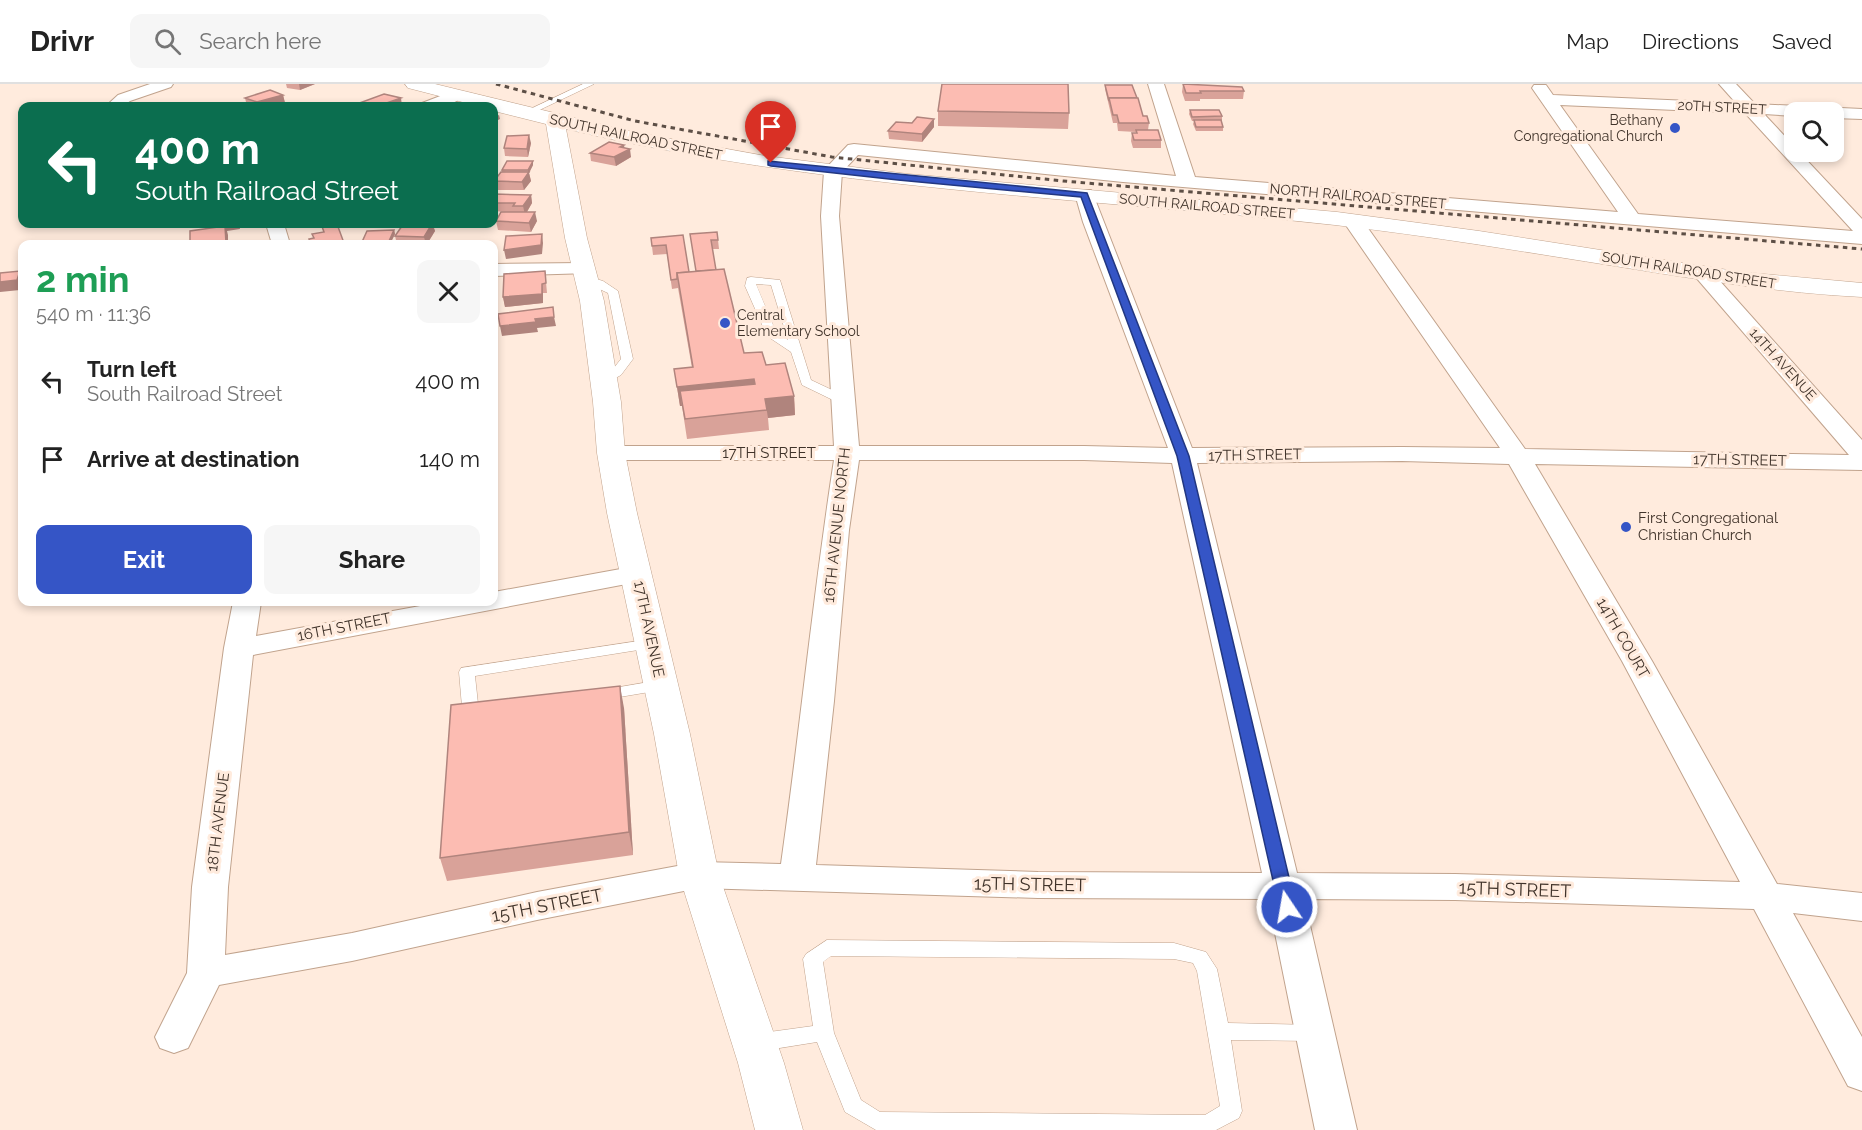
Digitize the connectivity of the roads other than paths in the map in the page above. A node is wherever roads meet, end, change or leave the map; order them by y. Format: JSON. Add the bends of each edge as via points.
{"nodes":[{"id":1,"x":165,"y":84,"type":"edge"},
{"id":2,"x":414,"y":84,"type":"edge"},
{"id":3,"x":590,"y":84,"type":"edge"},
{"id":4,"x":1156,"y":84,"type":"edge"},
{"id":5,"x":1537,"y":84,"type":"edge"},
{"id":6,"x":1727,"y":84,"type":"edge"},
{"id":7,"x":456,"y":95,"type":"junction"},
{"id":8,"x":1548,"y":100,"type":"junction"},
{"id":9,"x":119,"y":102,"type":"edge"},
{"id":10,"x":438,"y":102,"type":"edge"},
{"id":11,"x":483,"y":102,"type":"edge"},
{"id":12,"x":498,"y":106,"type":"edge"},
{"id":13,"x":1750,"y":108,"type":"junction"},
{"id":14,"x":1784,"y":110,"type":"edge"},
{"id":15,"x":1844,"y":113,"type":"edge"},
{"id":16,"x":1862,"y":114,"type":"edge"},
{"id":17,"x":540,"y":117,"type":"junction"},
{"id":18,"x":833,"y":171,"type":"junction"},
{"id":19,"x":1187,"y":182,"type":"junction"},
{"id":20,"x":1084,"y":194,"type":"junction"},
{"id":21,"x":1632,"y":219,"type":"junction"},
{"id":22,"x":1353,"y":221,"type":"junction"},
{"id":23,"x":1862,"y":230,"type":"edge"},
{"id":24,"x":1862,"y":238,"type":"edge"},
{"id":25,"x":498,"y":270,"type":"edge"},
{"id":26,"x":584,"y":274,"type":"junction"},
{"id":27,"x":1703,"y":274,"type":"junction"},
{"id":28,"x":1862,"y":290,"type":"edge"},
{"id":29,"x":796,"y":351,"type":"junction"},
{"id":30,"x":843,"y":400,"type":"junction"},
{"id":31,"x":611,"y":453,"type":"junction"},
{"id":32,"x":847,"y":454,"type":"junction"},
{"id":33,"x":1862,"y":455,"type":"edge"},
{"id":34,"x":1183,"y":456,"type":"junction"},
{"id":35,"x":1517,"y":456,"type":"junction"},
{"id":36,"x":1862,"y":463,"type":"edge"},
{"id":37,"x":637,"y":574,"type":"junction"},
{"id":38,"x":498,"y":599,"type":"edge"},
{"id":39,"x":246,"y":606,"type":"edge"},
{"id":40,"x":464,"y":606,"type":"edge"},
{"id":41,"x":652,"y":644,"type":"junction"},
{"id":42,"x":239,"y":648,"type":"junction"},
{"id":43,"x":661,"y":685,"type":"junction"},
{"id":44,"x":583,"y":699,"type":"edge"},
{"id":45,"x":493,"y":714,"type":"edge"},
{"id":46,"x":699,"y":875,"type":"junction"},
{"id":47,"x":797,"y":878,"type":"junction"},
{"id":48,"x":1283,"y":886,"type":"junction"},
{"id":49,"x":1764,"y":896,"type":"junction"},
{"id":50,"x":1862,"y":906,"type":"edge"},
{"id":51,"x":206,"y":973,"type":"junction"},
{"id":52,"x":1219,"y":1031,"type":"junction"},
{"id":53,"x":824,"y":1033,"type":"junction"},
{"id":54,"x":1315,"y":1033,"type":"junction"},
{"id":55,"x":174,"y":1036,"type":"dead end"},
{"id":56,"x":754,"y":1043,"type":"junction"},
{"id":57,"x":1862,"y":1074,"type":"edge"},
{"id":58,"x":779,"y":1130,"type":"edge"},
{"id":59,"x":1336,"y":1130,"type":"edge"}],
"edges":[{"from":1,"to":9,"type":"street"},
{"from":2,"to":7,"type":"street","name":"SOUTH RAILROAD STREET"},
{"from":3,"to":17,"type":"lane"},
{"from":4,"to":19,"type":"street"},
{"from":5,"to":8,"type":"street"},
{"from":6,"to":13,"type":"street"},
{"from":7,"to":10,"type":"street"},
{"from":7,"to":11,"type":"street","name":"SOUTH RAILROAD STREET"},
{"from":8,"to":13,"type":"street","name":"20TH STREET"},
{"from":8,"to":21,"type":"street"},
{"from":12,"to":17,"type":"street","name":"SOUTH RAILROAD STREET"},
{"from":13,"to":14,"type":"street","name":"20TH STREET"},
{"from":13,"to":23,"type":"street"},
{"from":15,"to":16,"type":"street"},
{"from":17,"to":18,"type":"street","name":"SOUTH RAILROAD STREET","via":[[725,156]]},
{"from":17,"to":26,"type":"street","name":"17TH AVENUE"},
{"from":18,"to":19,"type":"street","name":"NORTH RAILROAD STREET","via":[[854,149]]},
{"from":18,"to":20,"type":"street","name":"SOUTH RAILROAD STREET"},
{"from":18,"to":30,"type":"street","name":"16TH AVENUE NORTH","via":[[830,216]]},
{"from":19,"to":21,"type":"street","name":"NORTH RAILROAD STREET"},
{"from":20,"to":22,"type":"street","name":"SOUTH RAILROAD STREET"},
{"from":20,"to":34,"type":"street"},
{"from":21,"to":24,"type":"street","name":"NORTH RAILROAD STREET"},
{"from":22,"to":27,"type":"street","name":"SOUTH RAILROAD STREET"},
{"from":22,"to":35,"type":"street","name":"14TH COURT"},
{"from":25,"to":26,"type":"street"},
{"from":26,"to":31,"type":"street","name":"17TH AVENUE","via":[[592,301]]},
{"from":27,"to":28,"type":"street","name":"SOUTH RAILROAD STREET","via":[[1789,286]]},
{"from":27,"to":33,"type":"street","name":"14TH AVENUE"},
{"from":29,"to":29,"type":"lane","via":[[776,282],[751,280],[750,286],[771,334]]},
{"from":29,"to":30,"type":"lane","via":[[806,382]]},
{"from":30,"to":32,"type":"street","name":"16TH AVENUE NORTH"},
{"from":31,"to":32,"type":"street","name":"17TH STREET"},
{"from":31,"to":37,"type":"street","name":"17TH AVENUE"},
{"from":32,"to":34,"type":"street","name":"17TH STREET"},
{"from":32,"to":47,"type":"street","name":"16TH AVENUE NORTH"},
{"from":34,"to":35,"type":"street","name":"17TH STREET"},
{"from":34,"to":48,"type":"street"},
{"from":35,"to":36,"type":"street","name":"17TH STREET"},
{"from":35,"to":49,"type":"street","name":"14TH COURT","via":[[1636,661]]},
{"from":37,"to":38,"type":"street"},
{"from":37,"to":41,"type":"street","name":"17TH AVENUE"},
{"from":39,"to":42,"type":"street","name":"18TH AVENUE"},
{"from":40,"to":42,"type":"street","name":"16TH STREET"},
{"from":41,"to":43,"type":"street","name":"17TH AVENUE"},
{"from":41,"to":45,"type":"lane","via":[[467,672],[471,718]]},
{"from":42,"to":51,"type":"street","name":"18TH AVENUE","via":[[210,886]]},
{"from":43,"to":44,"type":"lane"},
{"from":43,"to":46,"type":"street","name":"17TH AVENUE"},
{"from":46,"to":47,"type":"street","name":"15TH STREET"},
{"from":46,"to":51,"type":"street","name":"15TH STREET"},
{"from":46,"to":56,"type":"street","name":"17TH AVENUE"},
{"from":47,"to":48,"type":"street","name":"15TH STREET","via":[[1038,885]]},
{"from":48,"to":49,"type":"street","name":"15TH STREET"},
{"from":48,"to":54,"type":"street"},
{"from":49,"to":50,"type":"street","name":"15TH STREET"},
{"from":49,"to":57,"type":"street","name":"14TH COURT"},
{"from":51,"to":55,"type":"street","name":"18TH AVENUE"},
{"from":52,"to":53,"type":"lane","via":[[1207,969],[1199,957],[1174,951],[827,948],[813,959]]},
{"from":52,"to":53,"type":"lane","via":[[1231,1111],[1207,1124],[877,1121],[853,1106]]},
{"from":52,"to":54,"type":"lane"},
{"from":53,"to":56,"type":"lane"},
{"from":54,"to":59,"type":"street"},
{"from":56,"to":58,"type":"street","name":"17TH AVENUE"}]}
